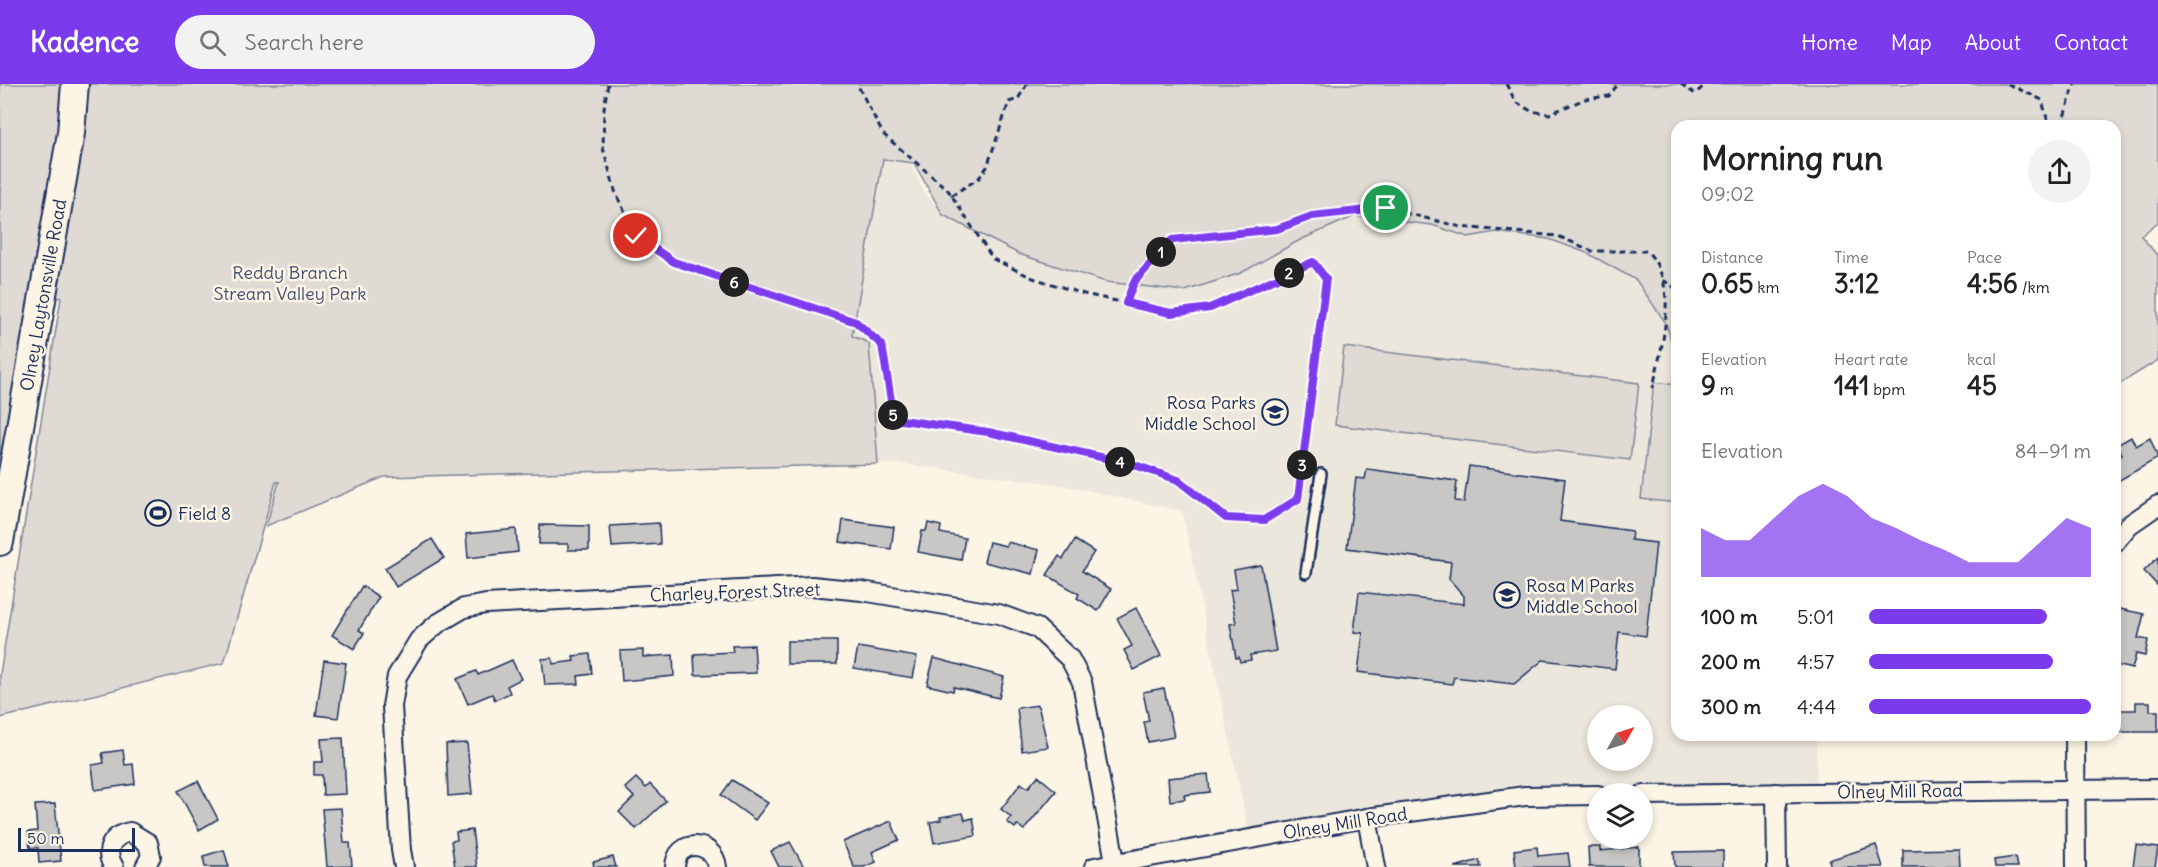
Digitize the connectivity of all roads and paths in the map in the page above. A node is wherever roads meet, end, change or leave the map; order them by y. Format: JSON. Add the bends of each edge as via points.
{"nodes":[{"id":1,"x":75,"y":84,"type":"edge"},
{"id":2,"x":608,"y":84,"type":"edge"},
{"id":3,"x":857,"y":84,"type":"edge"},
{"id":4,"x":1027,"y":84,"type":"edge"},
{"id":5,"x":1506,"y":84,"type":"edge"},
{"id":6,"x":1618,"y":84,"type":"edge"},
{"id":7,"x":1681,"y":84,"type":"edge"},
{"id":8,"x":1706,"y":84,"type":"edge"},
{"id":9,"x":2008,"y":84,"type":"edge"},
{"id":10,"x":2075,"y":84,"type":"edge"},
{"id":11,"x":2047,"y":120,"type":"edge"},
{"id":12,"x":2063,"y":120,"type":"edge"},
{"id":13,"x":951,"y":196,"type":"junction"},
{"id":14,"x":1661,"y":279,"type":"junction"},
{"id":15,"x":1671,"y":285,"type":"edge"},
{"id":16,"x":1126,"y":303,"type":"junction"},
{"id":17,"x":1653,"y":388,"type":"dead end"},
{"id":18,"x":1320,"y":474,"type":"dead end"},
{"id":19,"x":2158,"y":505,"type":"edge"},
{"id":20,"x":2121,"y":535,"type":"edge"},
{"id":21,"x":0,"y":542,"type":"edge"},
{"id":22,"x":1306,"y":573,"type":"dead end"},
{"id":23,"x":2075,"y":741,"type":"edge"},
{"id":24,"x":2075,"y":789,"type":"junction"},
{"id":25,"x":2158,"y":789,"type":"edge"},
{"id":26,"x":1776,"y":793,"type":"junction"},
{"id":27,"x":1587,"y":795,"type":"edge"},
{"id":28,"x":1653,"y":795,"type":"edge"},
{"id":29,"x":1367,"y":818,"type":"junction"},
{"id":30,"x":1115,"y":865,"type":"edge"},
{"id":31,"x":114,"y":867,"type":"edge"},
{"id":32,"x":146,"y":867,"type":"edge"},
{"id":33,"x":404,"y":867,"type":"edge"},
{"id":34,"x":675,"y":867,"type":"edge"},
{"id":35,"x":717,"y":867,"type":"edge"},
{"id":36,"x":1094,"y":867,"type":"edge"},
{"id":37,"x":1376,"y":867,"type":"edge"},
{"id":38,"x":1777,"y":867,"type":"edge"},
{"id":39,"x":2076,"y":867,"type":"edge"}],
"edges":[{"from":1,"to":21,"type":"main road","name":"Olney Laytonsville Road"},
{"from":2,"to":16,"type":"path","via":[[603,148],[616,194],[636,236],[674,262],[856,322],[882,345],[894,419],[988,432],[1132,464],[1178,480],[1226,518],[1264,520],[1298,499],[1326,279],[1313,262],[1210,308],[1171,313]]},
{"from":3,"to":13,"type":"path","via":[[883,134]]},
{"from":4,"to":13,"type":"path","via":[[1018,99],[1010,102],[987,167],[979,178]]},
{"from":5,"to":6,"type":"path","via":[[1516,102],[1531,111],[1549,114],[1585,99],[1609,96]]},
{"from":7,"to":8,"type":"path","via":[[1695,94]]},
{"from":9,"to":11,"type":"path","via":[[2042,100]]},
{"from":10,"to":12,"type":"path"},
{"from":13,"to":16,"type":"path","via":[[993,259],[1033,278]]},
{"from":14,"to":15,"type":"path"},
{"from":14,"to":16,"type":"path","via":[[1656,261],[1647,251],[1592,251],[1558,236],[1461,227],[1386,208],[1312,216],[1277,229],[1172,240],[1134,282]]},
{"from":14,"to":17,"type":"path","via":[[1668,301]]},
{"from":18,"to":22,"type":"lane"},
{"from":19,"to":20,"type":"street"},
{"from":23,"to":24,"type":"street"},
{"from":24,"to":25,"type":"street","name":"Olney Mill Road"},
{"from":24,"to":26,"type":"street","name":"Olney Mill Road"},
{"from":24,"to":39,"type":"street"},
{"from":26,"to":28,"type":"street","name":"Olney Mill Road"},
{"from":26,"to":38,"type":"street"},
{"from":27,"to":29,"type":"street","name":"Olney Mill Road","via":[[1525,796]]},
{"from":29,"to":30,"type":"street","name":"Olney Mill Road"},
{"from":29,"to":37,"type":"street"},
{"from":30,"to":33,"type":"street","name":"Charley Forest Street","via":[[1082,682],[1070,659],[1037,628],[999,614],[812,586],[486,604],[464,608],[437,624],[410,652],[393,690]]},
{"from":30,"to":36,"type":"street","name":"Olney Mill Road"},
{"from":31,"to":32,"type":"street","via":[[109,848],[117,836],[130,832],[143,837],[150,849]]},
{"from":34,"to":35,"type":"street","via":[[678,855],[695,845],[714,854]]}]}
